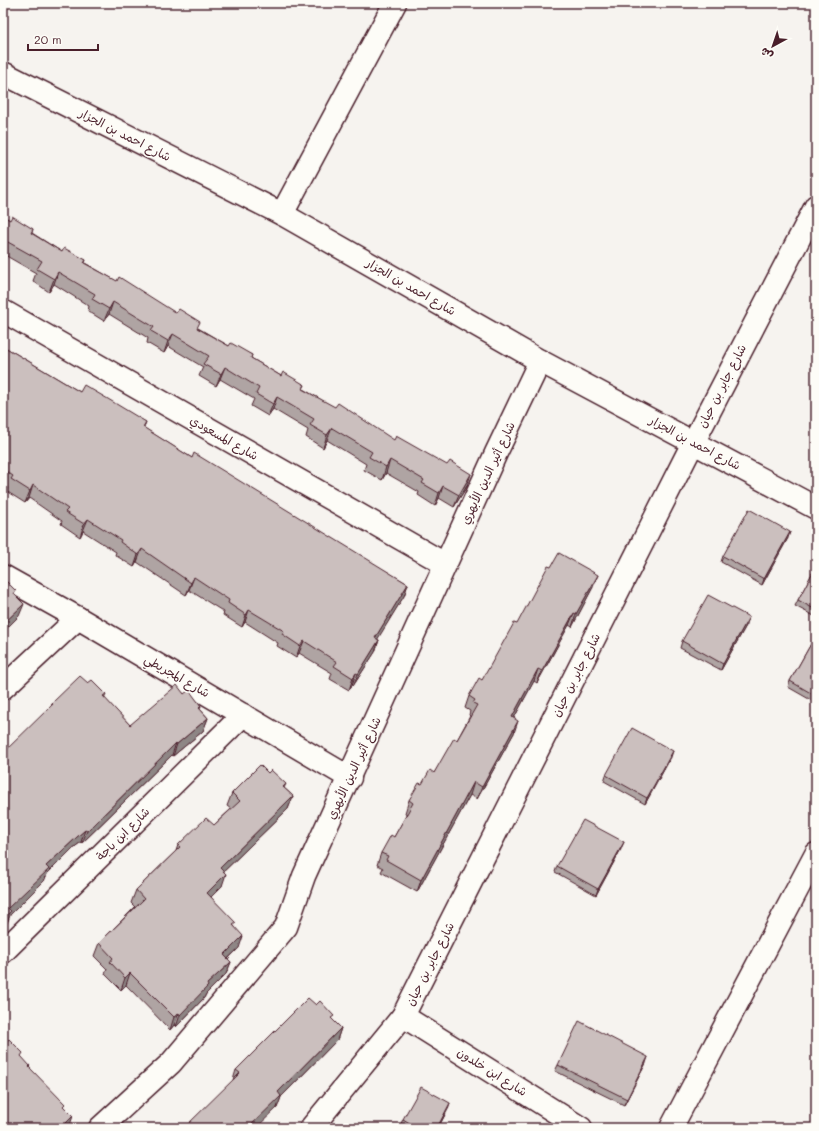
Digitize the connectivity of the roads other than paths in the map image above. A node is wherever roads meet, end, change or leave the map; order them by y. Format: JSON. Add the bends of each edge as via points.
{"nodes":[{"id":1,"x":395,"y":3,"type":"edge"},
{"id":2,"x":3,"y":73,"type":"edge"},
{"id":3,"x":816,"y":206,"type":"edge"},
{"id":4,"x":282,"y":214,"type":"junction"},
{"id":5,"x":3,"y":311,"type":"edge"},
{"id":6,"x":540,"y":361,"type":"junction"},
{"id":7,"x":693,"y":443,"type":"junction"},
{"id":8,"x":816,"y":508,"type":"edge"},
{"id":9,"x":445,"y":564,"type":"junction"},
{"id":10,"x":3,"y":576,"type":"edge"},
{"id":11,"x":78,"y":618,"type":"junction"},
{"id":12,"x":3,"y":688,"type":"edge"},
{"id":13,"x":243,"y":715,"type":"junction"},
{"id":14,"x":350,"y":778,"type":"junction"},
{"id":15,"x":816,"y":854,"type":"edge"},
{"id":16,"x":3,"y":952,"type":"edge"},
{"id":17,"x":403,"y":1016,"type":"junction"},
{"id":18,"x":100,"y":1128,"type":"edge"},
{"id":19,"x":311,"y":1128,"type":"edge"},
{"id":20,"x":581,"y":1128,"type":"edge"},
{"id":21,"x":671,"y":1128,"type":"edge"}],
"edges":[{"from":1,"to":4,"type":"street"},
{"from":2,"to":4,"type":"street","name":"شارع احمد بن الجزار"},
{"from":3,"to":7,"type":"street","name":"شارع جابر بن حيان"},
{"from":4,"to":6,"type":"street","name":"شارع احمد بن الجزار"},
{"from":5,"to":9,"type":"street","name":"شارع المسعودي"},
{"from":6,"to":7,"type":"street","name":"شارع احمد بن الجزار"},
{"from":6,"to":9,"type":"street","name":"شارع أثير الدين الأبهري"},
{"from":7,"to":8,"type":"street","name":"شارع احمد بن الجزار"},
{"from":7,"to":17,"type":"street","name":"شارع جابر بن حيان"},
{"from":9,"to":14,"type":"street","name":"شارع أثير الدين الأبهري"},
{"from":10,"to":11,"type":"street","name":"شارع المجريطي"},
{"from":11,"to":12,"type":"street"},
{"from":11,"to":13,"type":"street","name":"شارع المجريطي"},
{"from":13,"to":14,"type":"street","name":"شارع المجريطي"},
{"from":13,"to":16,"type":"street","name":"شارع ابن باجة"},
{"from":14,"to":18,"type":"street","name":"شارع أثير الدين الأبهري","via":[[304,876],[286,927],[171,1062]]},
{"from":15,"to":21,"type":"street"},
{"from":17,"to":19,"type":"street","name":"شارع جابر بن حيان"},
{"from":17,"to":20,"type":"street","name":"شارع ابن خلدون"}]}
